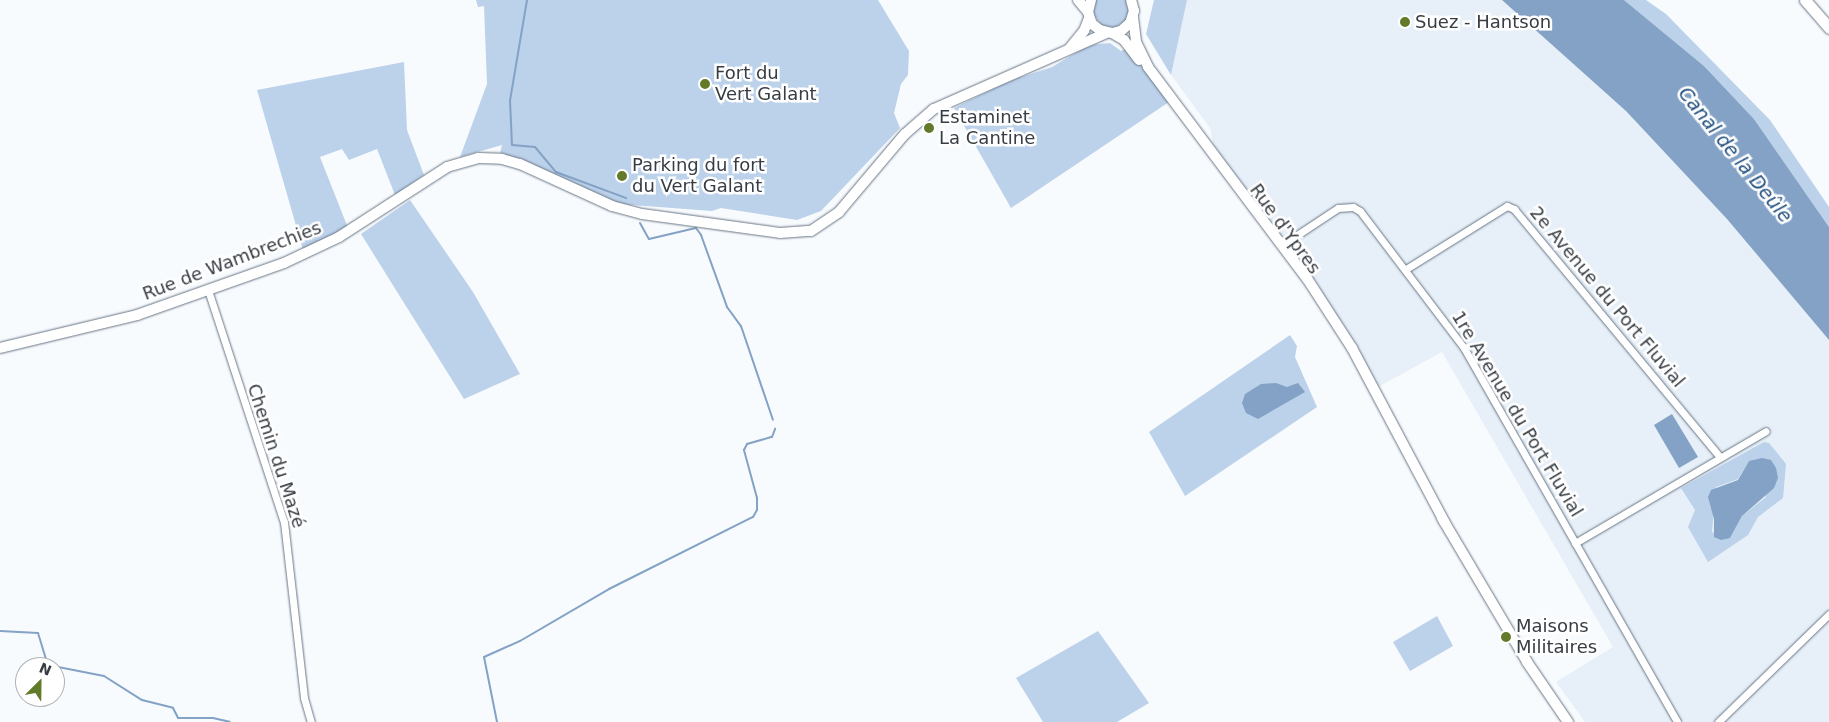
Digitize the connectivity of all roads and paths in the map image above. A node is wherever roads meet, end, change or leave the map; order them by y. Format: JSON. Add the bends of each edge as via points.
{"nodes":[{"id":1,"x":1078,"y":0,"type":"edge"},
{"id":2,"x":1091,"y":0,"type":"edge"},
{"id":3,"x":1805,"y":0,"type":"edge"},
{"id":4,"x":1134,"y":6,"type":"edge"},
{"id":5,"x":1089,"y":15,"type":"junction"},
{"id":6,"x":1829,"y":28,"type":"edge"},
{"id":7,"x":1109,"y":33,"type":"junction"},
{"id":8,"x":1061,"y":55,"type":"junction"},
{"id":9,"x":1161,"y":84,"type":"junction"},
{"id":10,"x":1222,"y":165,"type":"junction"},
{"id":11,"x":1282,"y":245,"type":"junction"},
{"id":12,"x":1406,"y":269,"type":"junction"},
{"id":13,"x":208,"y":290,"type":"junction"},
{"id":14,"x":1326,"y":309,"type":"junction"},
{"id":15,"x":0,"y":348,"type":"edge"},
{"id":16,"x":1766,"y":431,"type":"dead end"},
{"id":17,"x":1719,"y":456,"type":"junction"},
{"id":18,"x":1575,"y":543,"type":"junction"},
{"id":19,"x":1829,"y":614,"type":"edge"},
{"id":20,"x":311,"y":722,"type":"edge"},
{"id":21,"x":1568,"y":722,"type":"edge"},
{"id":22,"x":1677,"y":722,"type":"edge"},
{"id":23,"x":1718,"y":722,"type":"edge"}],
"edges":[{"from":1,"to":5,"type":"main road"},
{"from":2,"to":5,"type":"main road"},
{"from":3,"to":6,"type":"main road"},
{"from":4,"to":7,"type":"main road","name":"Rue de Wambrechies","via":[[1124,30]]},
{"from":4,"to":9,"type":"main road","name":"Rue d'Ypres","via":[[1134,33],[1140,52]]},
{"from":5,"to":7,"type":"main road","name":"Rue d'Ypres","via":[[1094,26]]},
{"from":5,"to":8,"type":"main road","via":[[1082,35]]},
{"from":7,"to":8,"type":"main road","name":"Rue de Wambrechies"},
{"from":7,"to":9,"type":"main road","name":"Rue d'Ypres","via":[[1124,40]]},
{"from":8,"to":13,"type":"main road","name":"Rue de Wambrechies","via":[[1011,73],[929,112],[905,134],[839,212],[815,230],[780,233],[627,210],[508,160],[468,160],[441,171],[320,248]]},
{"from":9,"to":10,"type":"main road","name":"Rue d'Ypres"},
{"from":10,"to":11,"type":"main road","name":"Rue d'Ypres"},
{"from":10,"to":14,"type":"main road","name":"Rue d'Ypres","via":[[1244,204],[1295,274]]},
{"from":11,"to":12,"type":"street","name":"1re Avenue du Port Fluvial","via":[[1338,208],[1353,207],[1360,211]]},
{"from":11,"to":14,"type":"main road","name":"Rue d'Ypres"},
{"from":12,"to":17,"type":"street","name":"2e Avenue du Port Fluvial","via":[[1507,206],[1514,209]]},
{"from":12,"to":18,"type":"street","name":"1re Avenue du Port Fluvial","via":[[1464,348]]},
{"from":13,"to":15,"type":"main road","name":"Rue de Wambrechies","via":[[112,323]]},
{"from":13,"to":20,"type":"street","name":"Chemin du Mazé","via":[[284,522],[293,579],[303,692]]},
{"from":14,"to":21,"type":"main road","name":"Rue d'Ypres","via":[[1352,348],[1398,433],[1418,483]]},
{"from":16,"to":17,"type":"street"},
{"from":17,"to":18,"type":"street"},
{"from":18,"to":22,"type":"street","name":"1re Avenue du Port Fluvial"},
{"from":19,"to":23,"type":"street"}]}
